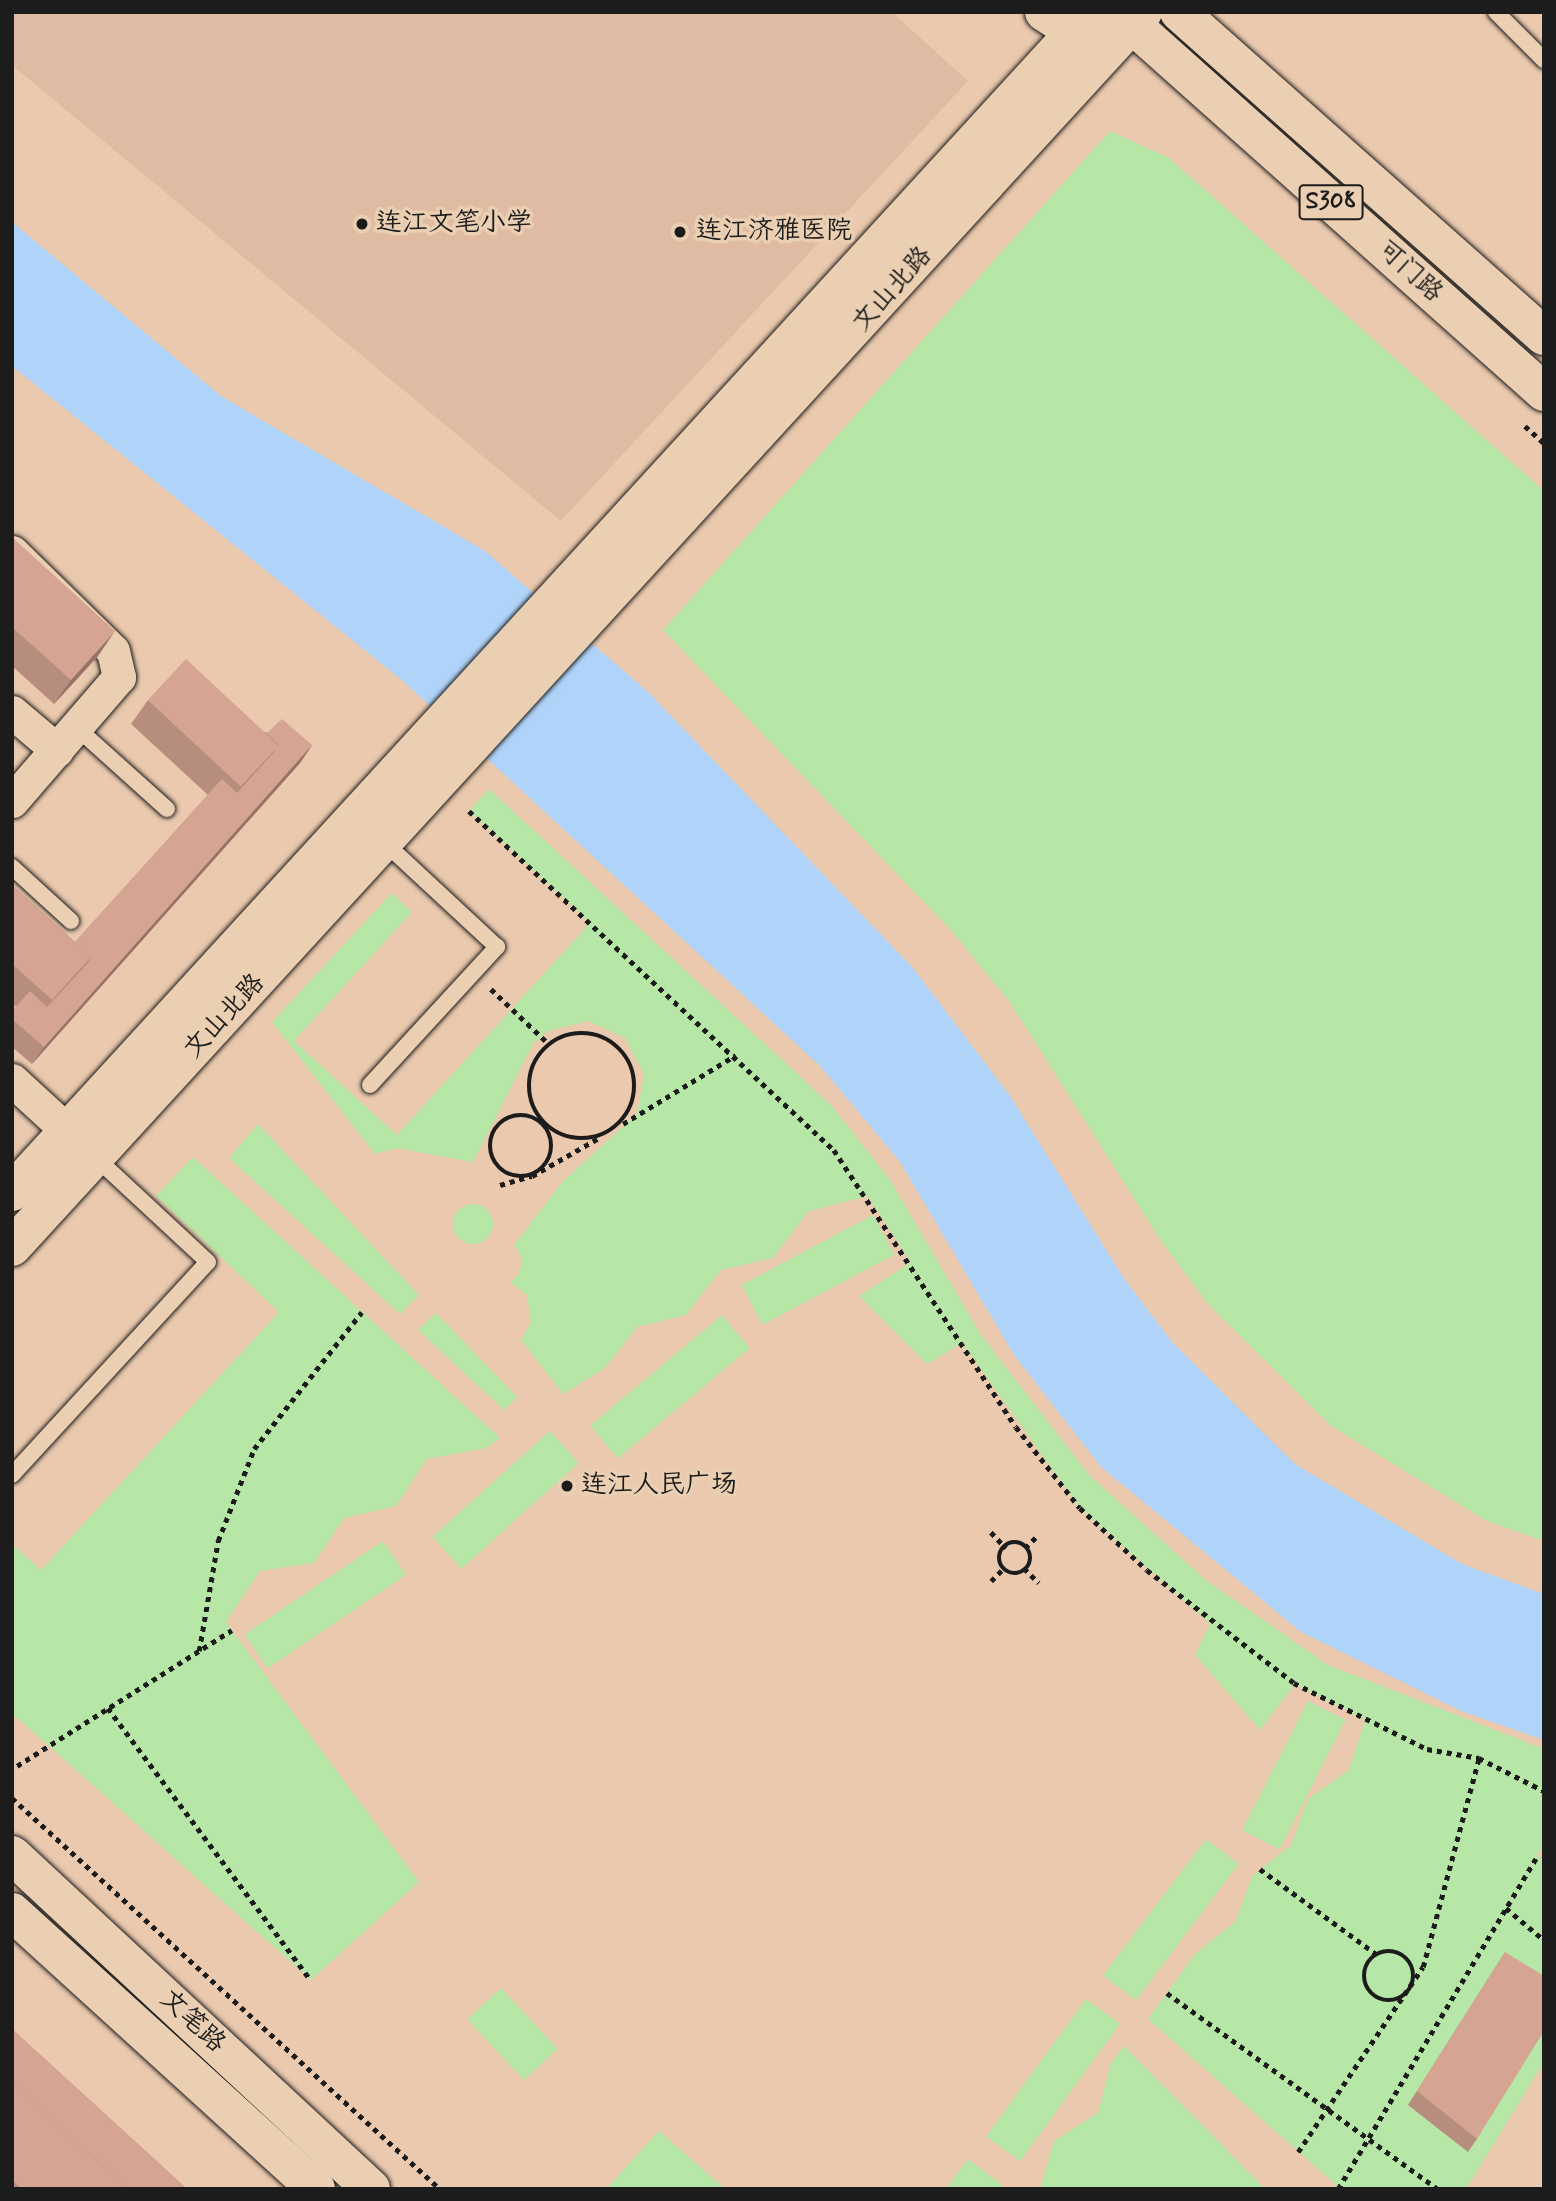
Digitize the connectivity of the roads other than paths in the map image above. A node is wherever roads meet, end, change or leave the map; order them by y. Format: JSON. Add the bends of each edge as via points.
{"nodes":[{"id":1,"x":1044,"y":12,"type":"edge"},
{"id":2,"x":1179,"y":12,"type":"edge"},
{"id":3,"x":1496,"y":12,"type":"edge"},
{"id":4,"x":1084,"y":22,"type":"edge"},
{"id":5,"x":1125,"y":25,"type":"edge"},
{"id":6,"x":1544,"y":60,"type":"edge"},
{"id":7,"x":1544,"y":336,"type":"edge"},
{"id":8,"x":1544,"y":392,"type":"edge"},
{"id":9,"x":12,"y":552,"type":"edge"},
{"id":10,"x":12,"y":712,"type":"edge"},
{"id":11,"x":67,"y":739,"type":"junction"},
{"id":12,"x":12,"y":801,"type":"edge"},
{"id":13,"x":167,"y":808,"type":"dead end"},
{"id":14,"x":357,"y":818,"type":"junction"},
{"id":15,"x":385,"y":843,"type":"junction"},
{"id":16,"x":12,"y":867,"type":"edge"},
{"id":17,"x":71,"y":920,"type":"dead end"},
{"id":18,"x":12,"y":1080,"type":"edge"},
{"id":19,"x":370,"y":1086,"type":"dead end"},
{"id":20,"x":68,"y":1132,"type":"junction"},
{"id":21,"x":95,"y":1157,"type":"junction"},
{"id":22,"x":12,"y":1192,"type":"edge"},
{"id":23,"x":12,"y":1247,"type":"edge"},
{"id":24,"x":12,"y":1475,"type":"edge"},
{"id":25,"x":12,"y":1855,"type":"edge"},
{"id":26,"x":12,"y":1912,"type":"edge"},
{"id":27,"x":316,"y":2189,"type":"edge"},
{"id":28,"x":371,"y":2189,"type":"edge"}],
"edges":[{"from":1,"to":4,"type":"main road","name":"可门路"},
{"from":2,"to":7,"type":"main road","name":"可门路","number":"S308"},
{"from":3,"to":6,"type":"lane"},
{"from":4,"to":5,"type":"main road","name":"可门路"},
{"from":4,"to":14,"type":"main road","name":"文山北路"},
{"from":5,"to":8,"type":"main road","name":"可门路","number":"S308"},
{"from":5,"to":15,"type":"main road","name":"文山北路","via":[[641,566]]},
{"from":9,"to":11,"type":"street","via":[[113,651],[119,677]]},
{"from":10,"to":11,"type":"street"},
{"from":11,"to":12,"type":"street"},
{"from":11,"to":13,"type":"lane"},
{"from":14,"to":15,"type":"lane"},
{"from":14,"to":20,"type":"main road","name":"文山北路"},
{"from":15,"to":19,"type":"lane","via":[[497,947]]},
{"from":15,"to":21,"type":"main road","name":"文山北路"},
{"from":16,"to":17,"type":"lane"},
{"from":18,"to":20,"type":"street"},
{"from":20,"to":21,"type":"street"},
{"from":20,"to":22,"type":"main road","name":"文山北路"},
{"from":21,"to":23,"type":"main road","name":"文山北路"},
{"from":21,"to":24,"type":"lane","via":[[208,1262]]},
{"from":25,"to":28,"type":"main road","name":"文笔路"},
{"from":26,"to":27,"type":"main road","name":"文笔路"}]}
